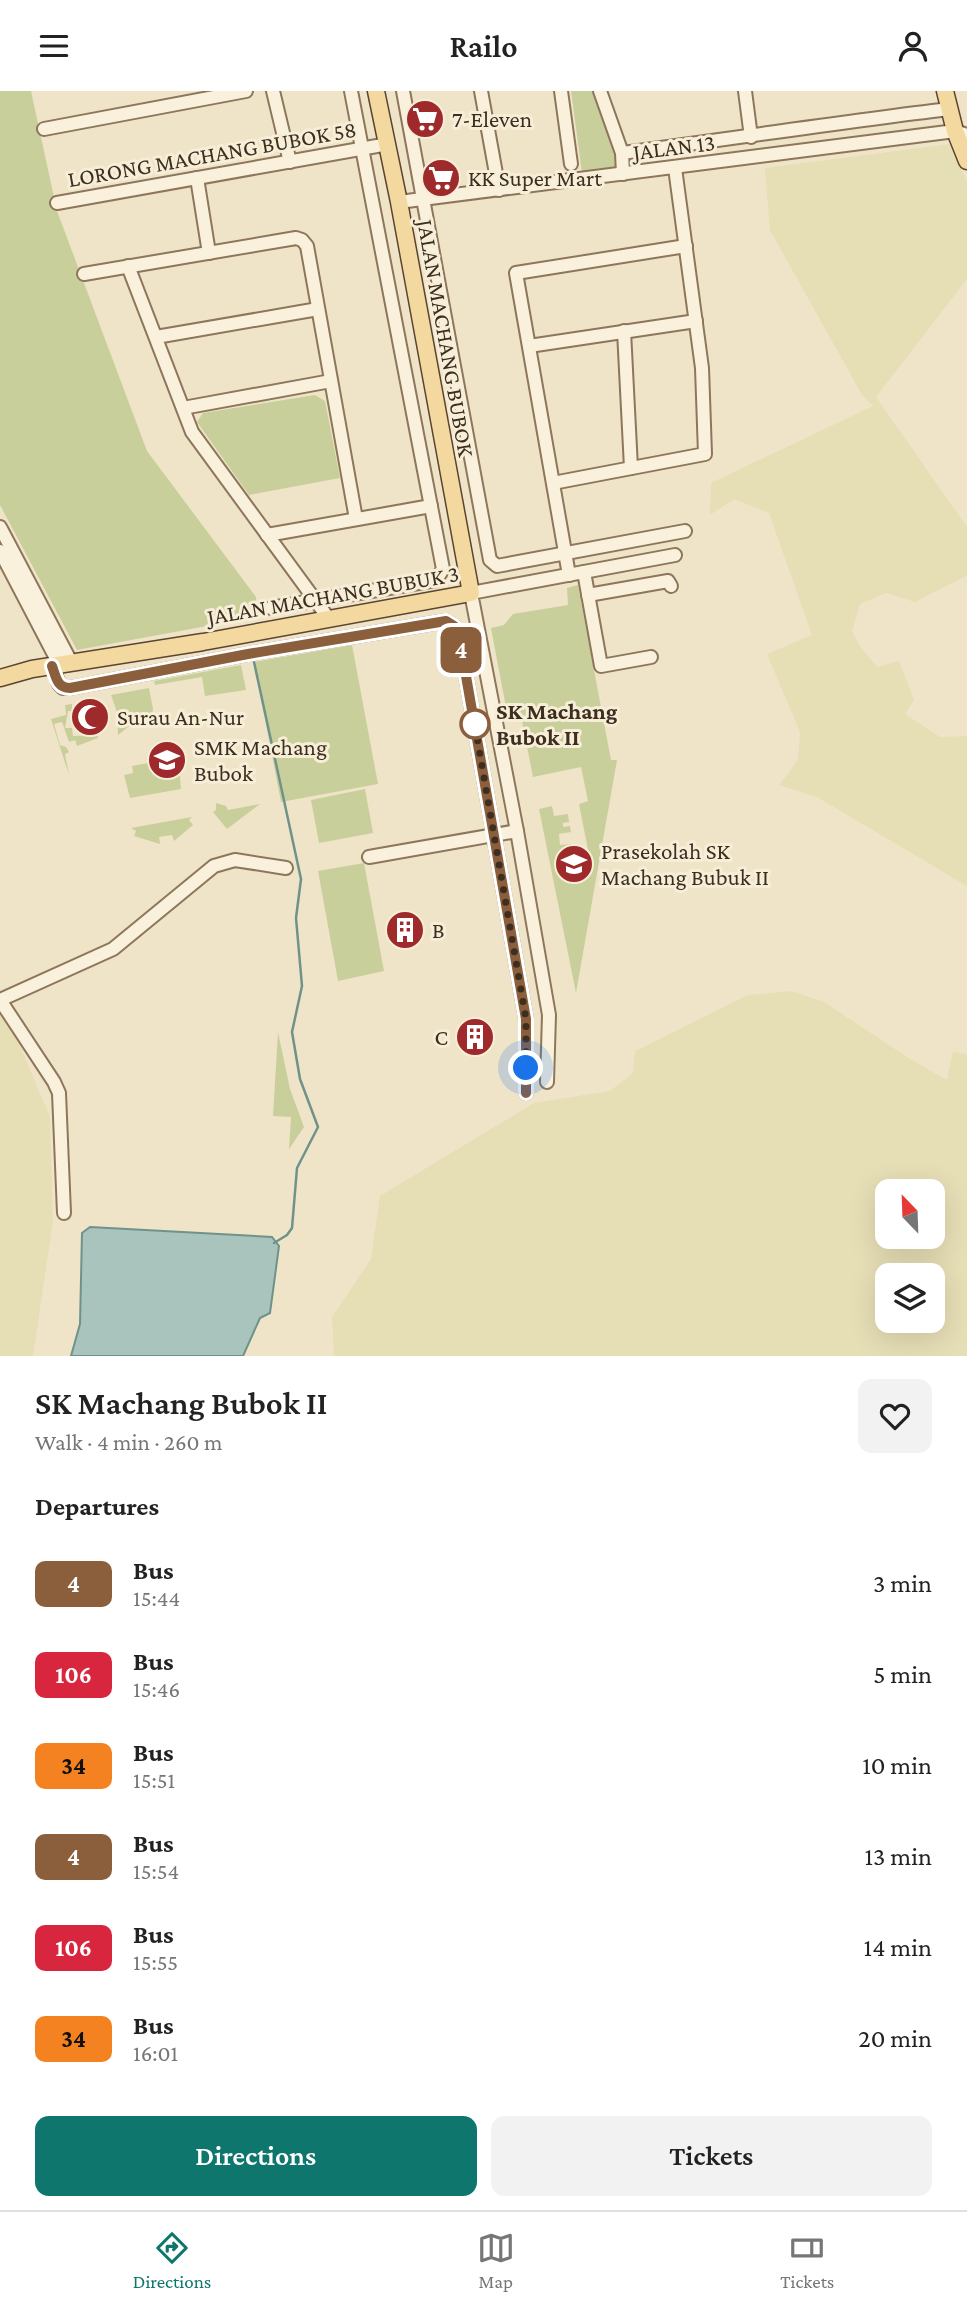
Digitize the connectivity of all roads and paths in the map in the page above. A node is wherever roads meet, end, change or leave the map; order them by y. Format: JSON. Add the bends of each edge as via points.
{"nodes":[{"id":1,"x":246,"y":91,"type":"edge"},
{"id":2,"x":273,"y":91,"type":"edge"},
{"id":3,"x":351,"y":91,"type":"edge"},
{"id":4,"x":376,"y":91,"type":"edge"},
{"id":5,"x":403,"y":91,"type":"edge"},
{"id":6,"x":481,"y":91,"type":"edge"},
{"id":7,"x":561,"y":91,"type":"edge"},
{"id":8,"x":600,"y":91,"type":"edge"},
{"id":9,"x":745,"y":91,"type":"edge"},
{"id":10,"x":946,"y":91,"type":"edge"},
{"id":11,"x":949,"y":109,"type":"junction"},
{"id":12,"x":44,"y":129,"type":"dead end"},
{"id":13,"x":961,"y":133,"type":"edge"},
{"id":14,"x":751,"y":137,"type":"junction"},
{"id":15,"x":375,"y":146,"type":"junction"},
{"id":16,"x":622,"y":153,"type":"junction"},
{"id":17,"x":967,"y":161,"type":"edge"},
{"id":18,"x":290,"y":162,"type":"junction"},
{"id":19,"x":571,"y":165,"type":"dead end"},
{"id":20,"x":675,"y":168,"type":"junction"},
{"id":21,"x":623,"y":174,"type":"junction"},
{"id":22,"x":197,"y":178,"type":"junction"},
{"id":23,"x":499,"y":190,"type":"junction"},
{"id":24,"x":424,"y":199,"type":"junction"},
{"id":25,"x":399,"y":202,"type":"junction"},
{"id":26,"x":57,"y":203,"type":"dead end"},
{"id":27,"x":686,"y":246,"type":"junction"},
{"id":28,"x":209,"y":253,"type":"junction"},
{"id":29,"x":128,"y":266,"type":"junction"},
{"id":30,"x":84,"y":274,"type":"dead end"},
{"id":31,"x":318,"y":309,"type":"junction"},
{"id":32,"x":696,"y":321,"type":"junction"},
{"id":33,"x":624,"y":331,"type":"junction"},
{"id":34,"x":156,"y":337,"type":"junction"},
{"id":35,"x":529,"y":346,"type":"junction"},
{"id":36,"x":331,"y":381,"type":"junction"},
{"id":37,"x":183,"y":408,"type":"junction"},
{"id":38,"x":631,"y":468,"type":"junction"},
{"id":39,"x":553,"y":483,"type":"junction"},
{"id":40,"x":431,"y":506,"type":"junction"},
{"id":41,"x":356,"y":519,"type":"junction"},
{"id":42,"x":0,"y":527,"type":"edge"},
{"id":43,"x":685,"y":531,"type":"dead end"},
{"id":44,"x":267,"y":535,"type":"junction"},
{"id":45,"x":0,"y":551,"type":"edge"},
{"id":46,"x":565,"y":553,"type":"junction"},
{"id":47,"x":674,"y":555,"type":"dead end"},
{"id":48,"x":584,"y":572,"type":"junction"},
{"id":49,"x":569,"y":575,"type":"junction"},
{"id":50,"x":440,"y":577,"type":"joint"},
{"id":51,"x":671,"y":586,"type":"dead end"},
{"id":52,"x":471,"y":593,"type":"junction"},
{"id":53,"x":588,"y":595,"type":"junction"},
{"id":54,"x":32,"y":599,"type":"junction"},
{"id":55,"x":314,"y":601,"type":"junction"},
{"id":56,"x":271,"y":608,"type":"dead end"},
{"id":57,"x":329,"y":619,"type":"junction"},
{"id":58,"x":284,"y":627,"type":"junction"},
{"id":59,"x":203,"y":642,"type":"junction"},
{"id":60,"x":287,"y":647,"type":"junction"},
{"id":61,"x":651,"y":657,"type":"dead end"},
{"id":62,"x":206,"y":662,"type":"junction"},
{"id":63,"x":61,"y":664,"type":"junction"},
{"id":64,"x":0,"y":678,"type":"edge"},
{"id":65,"x":517,"y":831,"type":"junction"},
{"id":66,"x":495,"y":835,"type":"junction"},
{"id":67,"x":369,"y":857,"type":"dead end"},
{"id":68,"x":286,"y":868,"type":"dead end"},
{"id":69,"x":0,"y":1000,"type":"edge"},
{"id":70,"x":547,"y":1082,"type":"dead end"},
{"id":71,"x":526,"y":1093,"type":"dead end"},
{"id":72,"x":64,"y":1213,"type":"dead end"}],
"edges":[{"from":1,"to":12,"type":"street"},
{"from":2,"to":18,"type":"street"},
{"from":3,"to":15,"type":"street"},
{"from":4,"to":15,"type":"main road","name":"JALAN MACHANG BUBOK"},
{"from":5,"to":24,"type":"street"},
{"from":6,"to":23,"type":"street"},
{"from":7,"to":19,"type":"street"},
{"from":8,"to":16,"type":"street"},
{"from":9,"to":14,"type":"street"},
{"from":10,"to":11,"type":"main road"},
{"from":11,"to":13,"type":"main road"},
{"from":11,"to":14,"type":"street"},
{"from":13,"to":17,"type":"main road"},
{"from":13,"to":20,"type":"street","name":"JALAN 13"},
{"from":14,"to":16,"type":"street"},
{"from":15,"to":18,"type":"street","name":"LORONG MACHANG BUBOK 58"},
{"from":15,"to":25,"type":"main road","name":"JALAN MACHANG BUBOK"},
{"from":15,"to":40,"type":"street","name":"JALAN MACHANG BUBOK"},
{"from":16,"to":21,"type":"street"},
{"from":18,"to":22,"type":"street","name":"LORONG MACHANG BUBOK 58"},
{"from":20,"to":21,"type":"street","name":"JALAN 13"},
{"from":20,"to":27,"type":"street"},
{"from":21,"to":23,"type":"street","name":"JALAN 13"},
{"from":22,"to":26,"type":"street","name":"LORONG MACHANG BUBOK 58"},
{"from":22,"to":28,"type":"street"},
{"from":23,"to":24,"type":"street","name":"JALAN 13"},
{"from":24,"to":25,"type":"street","name":"JALAN 13"},
{"from":24,"to":46,"type":"street","via":[[490,561],[497,566]]},
{"from":25,"to":52,"type":"main road","name":"JALAN MACHANG BUBOK"},
{"from":27,"to":32,"type":"street"},
{"from":27,"to":35,"type":"street","via":[[516,273]]},
{"from":28,"to":29,"type":"street"},
{"from":28,"to":31,"type":"street","via":[[302,240],[307,246]]},
{"from":29,"to":30,"type":"street"},
{"from":29,"to":34,"type":"street"},
{"from":31,"to":34,"type":"street"},
{"from":31,"to":36,"type":"street"},
{"from":32,"to":33,"type":"street"},
{"from":32,"to":38,"type":"street","via":[[705,454]]},
{"from":33,"to":35,"type":"street"},
{"from":33,"to":38,"type":"street"},
{"from":34,"to":37,"type":"street"},
{"from":35,"to":39,"type":"street"},
{"from":36,"to":37,"type":"street"},
{"from":36,"to":41,"type":"street"},
{"from":37,"to":44,"type":"street","via":[[192,432]]},
{"from":38,"to":39,"type":"street"},
{"from":39,"to":46,"type":"street"},
{"from":40,"to":41,"type":"street"},
{"from":40,"to":50,"type":"street","name":"JALAN MACHANG BUBOK","via":[[443,569]]},
{"from":41,"to":44,"type":"street"},
{"from":42,"to":54,"type":"street"},
{"from":43,"to":46,"type":"street"},
{"from":44,"to":55,"type":"street"},
{"from":45,"to":54,"type":"street"},
{"from":46,"to":49,"type":"street"},
{"from":47,"to":48,"type":"street","name":"JALAN MACHANG BUBUK 3"},
{"from":48,"to":49,"type":"street","name":"JALAN MACHANG BUBUK 3"},
{"from":48,"to":53,"type":"street"},
{"from":49,"to":52,"type":"street","name":"JALAN MACHANG BUBUK 3"},
{"from":50,"to":55,"type":"street","name":"JALAN MACHANG BUBUK 3"},
{"from":51,"to":53,"type":"street","via":[[668,581]]},
{"from":52,"to":57,"type":"main road","name":"JALAN MACHANG BUBUK 3"},
{"from":52,"to":65,"type":"street"},
{"from":53,"to":61,"type":"street","via":[[601,666]]},
{"from":54,"to":63,"type":"street"},
{"from":55,"to":56,"type":"street","name":"JALAN MACHANG BUBUK 3"},
{"from":55,"to":57,"type":"street"},
{"from":57,"to":58,"type":"main road","name":"JALAN MACHANG BUBUK 3"},
{"from":58,"to":59,"type":"main road","name":"JALAN MACHANG BUBUK 3"},
{"from":58,"to":60,"type":"street"},
{"from":59,"to":62,"type":"street"},
{"from":59,"to":63,"type":"main road","name":"JALAN MACHANG BUBUK 3"},
{"from":60,"to":62,"type":"street"},
{"from":60,"to":66,"type":"street","via":[[446,621],[454,626]]},
{"from":62,"to":63,"type":"street","via":[[70,688],[59,684]]},
{"from":63,"to":64,"type":"main road","name":"JALAN MACHANG BUBUK 3"},
{"from":65,"to":66,"type":"street"},
{"from":65,"to":70,"type":"street","via":[[549,1015]]},
{"from":66,"to":67,"type":"street"},
{"from":66,"to":71,"type":"street","via":[[526,1019]]},
{"from":68,"to":69,"type":"street","via":[[235,860],[214,866],[113,949]]},
{"from":69,"to":72,"type":"street","via":[[59,1093]]}]}
